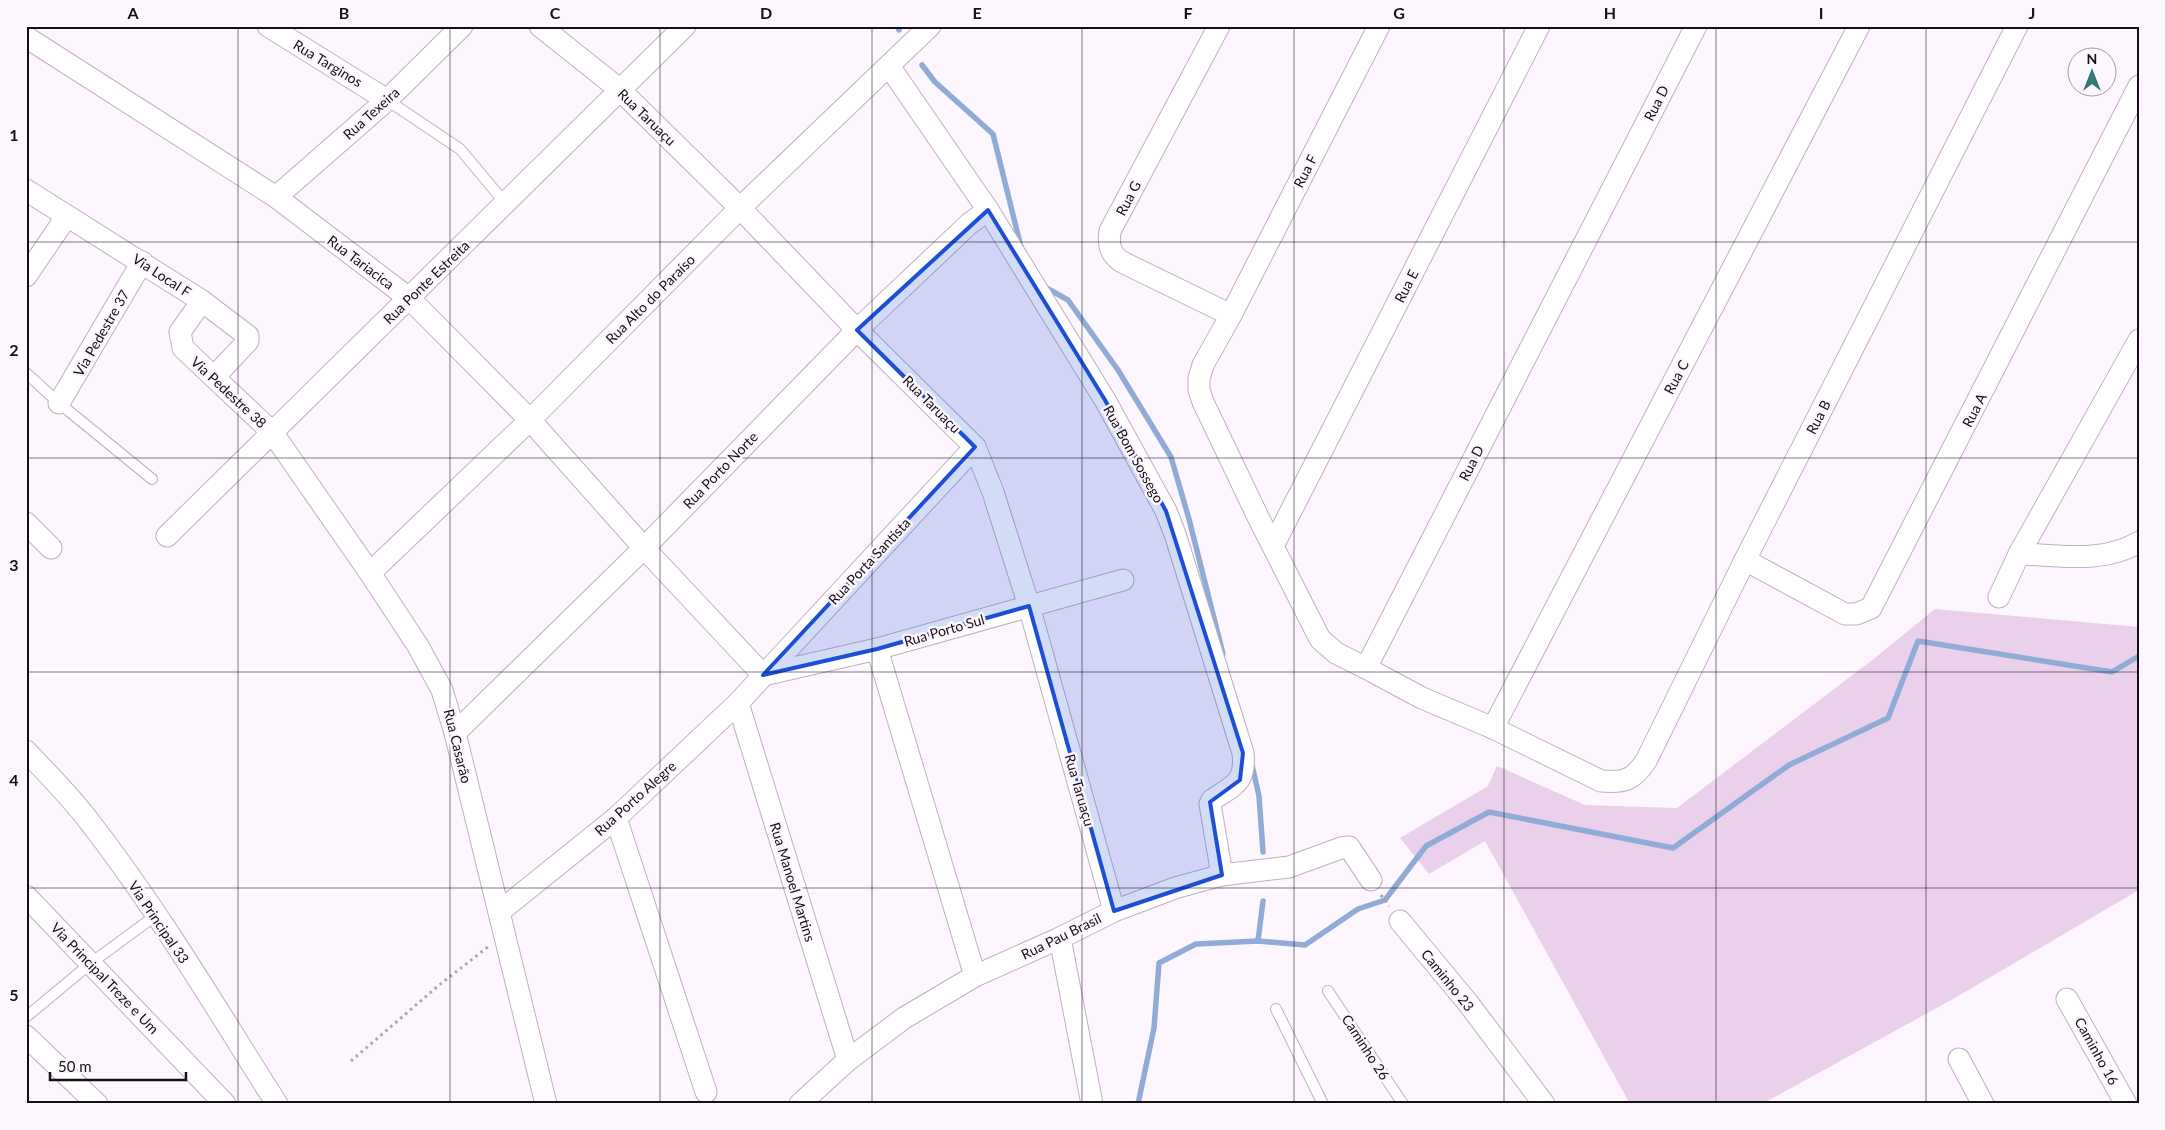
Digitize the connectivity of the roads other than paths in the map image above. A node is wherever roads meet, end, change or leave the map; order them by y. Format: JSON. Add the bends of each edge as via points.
{"nodes":[{"id":1,"x":268,"y":26,"type":"edge"},
{"id":2,"x":462,"y":26,"type":"edge"},
{"id":3,"x":540,"y":26,"type":"edge"},
{"id":4,"x":684,"y":26,"type":"edge"},
{"id":5,"x":930,"y":26,"type":"edge"},
{"id":6,"x":1219,"y":26,"type":"edge"},
{"id":7,"x":1379,"y":26,"type":"edge"},
{"id":8,"x":1539,"y":26,"type":"edge"},
{"id":9,"x":1696,"y":26,"type":"edge"},
{"id":10,"x":1859,"y":26,"type":"edge"},
{"id":11,"x":2017,"y":26,"type":"edge"},
{"id":12,"x":26,"y":37,"type":"edge"},
{"id":13,"x":889,"y":66,"type":"junction"},
{"id":14,"x":2139,"y":86,"type":"edge"},
{"id":15,"x":619,"y":89,"type":"junction"},
{"id":16,"x":388,"y":100,"type":"junction"},
{"id":17,"x":26,"y":190,"type":"edge"},
{"id":18,"x":276,"y":197,"type":"junction"},
{"id":19,"x":506,"y":204,"type":"junction"},
{"id":20,"x":740,"y":208,"type":"junction"},
{"id":21,"x":988,"y":210,"type":"junction"},
{"id":22,"x":67,"y":216,"type":"junction"},
{"id":23,"x":142,"y":262,"type":"junction"},
{"id":24,"x":26,"y":276,"type":"edge"},
{"id":25,"x":410,"y":299,"type":"junction"},
{"id":26,"x":202,"y":300,"type":"junction"},
{"id":27,"x":1231,"y":315,"type":"junction"},
{"id":28,"x":857,"y":330,"type":"junction"},
{"id":29,"x":2139,"y":340,"type":"edge"},
{"id":30,"x":26,"y":373,"type":"edge"},
{"id":31,"x":214,"y":377,"type":"junction"},
{"id":32,"x":59,"y":403,"type":"junction"},
{"id":33,"x":530,"y":420,"type":"junction"},
{"id":34,"x":272,"y":432,"type":"junction"},
{"id":35,"x":974,"y":446,"type":"junction"},
{"id":36,"x":152,"y":479,"type":"dead end"},
{"id":37,"x":26,"y":523,"type":"edge"},
{"id":38,"x":166,"y":536,"type":"dead end"},
{"id":39,"x":2139,"y":542,"type":"edge"},
{"id":40,"x":1273,"y":546,"type":"junction"},
{"id":41,"x":51,"y":548,"type":"dead end"},
{"id":42,"x":644,"y":548,"type":"junction"},
{"id":43,"x":2019,"y":554,"type":"junction"},
{"id":44,"x":1745,"y":560,"type":"junction"},
{"id":45,"x":370,"y":573,"type":"junction"},
{"id":46,"x":1123,"y":580,"type":"dead end"},
{"id":47,"x":1999,"y":597,"type":"dead end"},
{"id":48,"x":1029,"y":606,"type":"junction"},
{"id":49,"x":877,"y":649,"type":"junction"},
{"id":50,"x":1366,"y":668,"type":"junction"},
{"id":51,"x":763,"y":675,"type":"junction"},
{"id":52,"x":738,"y":703,"type":"junction"},
{"id":53,"x":1493,"y":728,"type":"junction"},
{"id":54,"x":456,"y":733,"type":"junction"},
{"id":55,"x":26,"y":751,"type":"edge"},
{"id":56,"x":616,"y":818,"type":"junction"},
{"id":57,"x":1222,"y":875,"type":"junction"},
{"id":58,"x":1371,"y":880,"type":"road end"},
{"id":59,"x":26,"y":896,"type":"edge"},
{"id":60,"x":1114,"y":911,"type":"junction"},
{"id":61,"x":499,"y":912,"type":"junction"},
{"id":62,"x":155,"y":916,"type":"junction"},
{"id":63,"x":1400,"y":921,"type":"road end"},
{"id":64,"x":1060,"y":938,"type":"junction"},
{"id":65,"x":92,"y":963,"type":"junction"},
{"id":66,"x":974,"y":976,"type":"junction"},
{"id":67,"x":1328,"y":991,"type":"dead end"},
{"id":68,"x":2067,"y":999,"type":"dead end"},
{"id":69,"x":1276,"y":1009,"type":"dead end"},
{"id":70,"x":26,"y":1017,"type":"edge"},
{"id":71,"x":26,"y":1036,"type":"edge"},
{"id":72,"x":1959,"y":1059,"type":"dead end"},
{"id":73,"x":848,"y":1060,"type":"junction"},
{"id":74,"x":706,"y":1092,"type":"dead end"},
{"id":75,"x":96,"y":1104,"type":"edge"},
{"id":76,"x":225,"y":1104,"type":"edge"},
{"id":77,"x":277,"y":1104,"type":"edge"},
{"id":78,"x":546,"y":1104,"type":"edge"},
{"id":79,"x":800,"y":1104,"type":"edge"},
{"id":80,"x":1092,"y":1104,"type":"edge"},
{"id":81,"x":1323,"y":1104,"type":"edge"},
{"id":82,"x":1403,"y":1104,"type":"edge"},
{"id":83,"x":1544,"y":1104,"type":"edge"},
{"id":84,"x":1983,"y":1104,"type":"edge"},
{"id":85,"x":2126,"y":1104,"type":"edge"}],
"edges":[{"from":1,"to":16,"type":"street","name":"Rua Targinos"},
{"from":2,"to":16,"type":"street","name":"Rua Texeira"},
{"from":3,"to":15,"type":"street","name":"Rua Taruaçu"},
{"from":4,"to":15,"type":"street","name":"Rua Ponte Estreita"},
{"from":5,"to":13,"type":"street","name":"Rua Alto do Paraíso"},
{"from":6,"to":27,"type":"street","name":"Rua G","via":[[1110,231],[1108,242],[1112,254],[1122,262]]},
{"from":7,"to":27,"type":"street","name":"Rua F"},
{"from":8,"to":40,"type":"street","name":"Rua E"},
{"from":9,"to":50,"type":"street","name":"Rua D"},
{"from":10,"to":53,"type":"street","name":"Rua C"},
{"from":11,"to":44,"type":"street","name":"Rua B"},
{"from":12,"to":18,"type":"street","name":"Rua Tariacica"},
{"from":13,"to":20,"type":"street","name":"Rua Alto do Paraíso"},
{"from":13,"to":21,"type":"street","name":"Rua Bom Sossego"},
{"from":14,"to":44,"type":"street","name":"Rua A","via":[[1872,608],[1845,614]]},
{"from":15,"to":19,"type":"street","name":"Rua Ponte Estreita"},
{"from":15,"to":20,"type":"street","name":"Rua Taruaçu"},
{"from":16,"to":18,"type":"street","name":"Rua Texeira"},
{"from":16,"to":19,"type":"lane","via":[[460,149]]},
{"from":17,"to":22,"type":"street","name":"Via Local F"},
{"from":18,"to":25,"type":"street","name":"Rua Tariacica"},
{"from":19,"to":25,"type":"street","name":"Rua Ponte Estreita"},
{"from":20,"to":28,"type":"street","name":"Rua Taruaçu"},
{"from":20,"to":33,"type":"street","name":"Rua Alto do Paraíso"},
{"from":21,"to":28,"type":"street","name":"Rua Porto Norte","via":[[969,224]]},
{"from":21,"to":57,"type":"street","name":"Rua Bom Sossego","via":[[1105,400],[1166,511],[1175,534],[1243,753],[1244,769],[1240,780],[1210,804]]},
{"from":22,"to":23,"type":"street","name":"Via Local F"},
{"from":22,"to":24,"type":"street"},
{"from":23,"to":26,"type":"street","name":"Via Local F"},
{"from":23,"to":32,"type":"street","name":"Via Pedestre 37"},
{"from":25,"to":33,"type":"street","name":"Rua Tariacica"},
{"from":25,"to":34,"type":"street","name":"Rua Ponte Estreita"},
{"from":26,"to":31,"type":"street","name":"Via Pedestre 38","via":[[182,329],[181,341],[186,351]]},
{"from":26,"to":31,"type":"street","name":"Via Local F","via":[[249,337]]},
{"from":27,"to":40,"type":"street","via":[[1203,365],[1199,390]]},
{"from":28,"to":35,"type":"street","name":"Rua Taruaçu"},
{"from":28,"to":42,"type":"street","name":"Rua Porto Norte"},
{"from":29,"to":43,"type":"street"},
{"from":30,"to":32,"type":"lane"},
{"from":31,"to":34,"type":"street","name":"Via Pedestre 38"},
{"from":32,"to":36,"type":"lane"},
{"from":33,"to":42,"type":"street","name":"Rua Tariacica"},
{"from":33,"to":45,"type":"street","name":"Rua Alto do Paraíso"},
{"from":34,"to":38,"type":"street","name":"Rua Ponte Estreita"},
{"from":34,"to":45,"type":"street","name":"Rua Casarão"},
{"from":35,"to":48,"type":"street","name":"Rua Taruaçu","via":[[993,492]]},
{"from":35,"to":51,"type":"street","name":"Rua Porta Santista"},
{"from":37,"to":41,"type":"street"},
{"from":39,"to":43,"type":"street","via":[[2124,551],[2096,556]]},
{"from":40,"to":50,"type":"street","via":[[1320,639],[1336,653]]},
{"from":42,"to":51,"type":"street","name":"Rua Tariacica"},
{"from":42,"to":54,"type":"street","name":"Rua Porto Norte"},
{"from":43,"to":47,"type":"street"},
{"from":44,"to":53,"type":"street","name":"Rua B","via":[[1637,774],[1620,782],[1601,780]]},
{"from":45,"to":54,"type":"street","name":"Rua Casarão","via":[[432,668]]},
{"from":46,"to":48,"type":"street","name":"Rua Porto Sul"},
{"from":48,"to":49,"type":"street","name":"Rua Porto Sul"},
{"from":48,"to":60,"type":"street","name":"Rua Taruaçu"},
{"from":49,"to":51,"type":"street","name":"Rua Porto Sul"},
{"from":49,"to":66,"type":"street"},
{"from":50,"to":53,"type":"street","via":[[1422,698]]},
{"from":51,"to":52,"type":"street","name":"Rua Porto Alegre"},
{"from":52,"to":56,"type":"street","name":"Rua Porto Alegre"},
{"from":52,"to":73,"type":"street","name":"Rua Manoel Martins"},
{"from":54,"to":61,"type":"street","name":"Rua Casarão"},
{"from":55,"to":62,"type":"street","name":"Via Principal 33","via":[[83,814]]},
{"from":56,"to":61,"type":"street","name":"Rua Porto Alegre"},
{"from":56,"to":74,"type":"street"},
{"from":57,"to":58,"type":"street","name":"Rua Pau Brasil","via":[[1289,867],[1349,847]]},
{"from":57,"to":60,"type":"street","name":"Rua Pau Brasil","via":[[1175,888]]},
{"from":59,"to":65,"type":"street","name":"Via Principal Treze e Um"},
{"from":60,"to":64,"type":"street","name":"Rua Pau Brasil"},
{"from":61,"to":78,"type":"street","name":"Rua Casarão"},
{"from":62,"to":65,"type":"lane"},
{"from":62,"to":77,"type":"street","name":"Via Principal 33"},
{"from":63,"to":83,"type":"street","name":"Caminho 23","via":[[1468,1003]]},
{"from":64,"to":66,"type":"street","name":"Rua Pau Brasil"},
{"from":64,"to":80,"type":"street"},
{"from":65,"to":70,"type":"lane"},
{"from":65,"to":76,"type":"street","name":"Via Principal Treze e Um"},
{"from":66,"to":73,"type":"street","name":"Rua Pau Brasil","via":[[904,1018]]},
{"from":67,"to":82,"type":"lane","name":"Caminho 26"},
{"from":68,"to":85,"type":"street","name":"Caminho 16"},
{"from":69,"to":81,"type":"lane"},
{"from":71,"to":75,"type":"street"},
{"from":72,"to":84,"type":"street"},
{"from":73,"to":79,"type":"street","name":"Rua Pau Brasil"}]}
